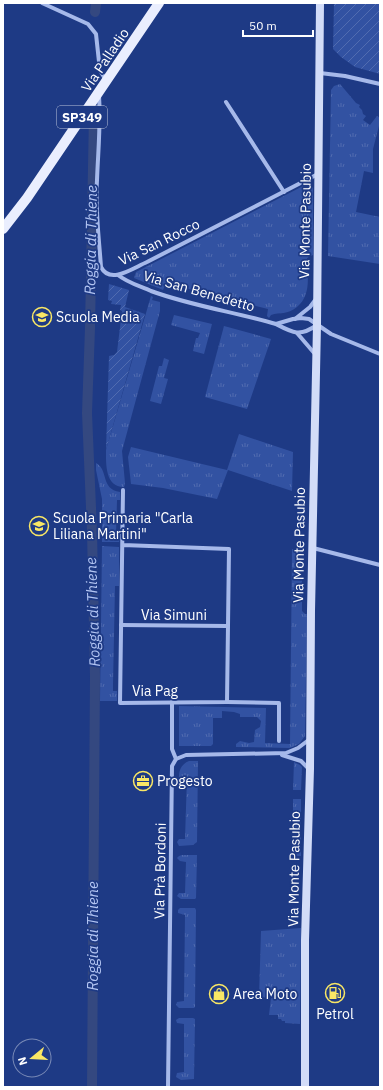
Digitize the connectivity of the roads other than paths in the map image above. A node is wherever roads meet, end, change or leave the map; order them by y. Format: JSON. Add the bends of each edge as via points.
{"nodes":[{"id":1,"x":42,"y":3,"type":"edge"},
{"id":2,"x":159,"y":3,"type":"edge"},
{"id":3,"x":320,"y":3,"type":"edge"},
{"id":4,"x":320,"y":73,"type":"junction"},
{"id":5,"x":106,"y":82,"type":"junction"},
{"id":6,"x":380,"y":84,"type":"edge"},
{"id":7,"x":99,"y":94,"type":"junction"},
{"id":8,"x":226,"y":102,"type":"dead end"},
{"id":9,"x":319,"y":174,"type":"junction"},
{"id":10,"x":284,"y":192,"type":"junction"},
{"id":11,"x":3,"y":229,"type":"edge"},
{"id":12,"x":118,"y":275,"type":"junction"},
{"id":13,"x":317,"y":297,"type":"junction"},
{"id":14,"x":294,"y":319,"type":"junction"},
{"id":15,"x":276,"y":324,"type":"junction"},
{"id":16,"x":317,"y":325,"type":"junction"},
{"id":17,"x":297,"y":333,"type":"junction"},
{"id":18,"x":380,"y":354,"type":"edge"},
{"id":19,"x":316,"y":356,"type":"junction"},
{"id":20,"x":123,"y":490,"type":"dead end"},
{"id":21,"x":123,"y":545,"type":"junction"},
{"id":22,"x":312,"y":547,"type":"junction"},
{"id":23,"x":380,"y":565,"type":"edge"},
{"id":24,"x":122,"y":625,"type":"junction"},
{"id":25,"x":227,"y":626,"type":"junction"},
{"id":26,"x":172,"y":702,"type":"junction"},
{"id":27,"x":227,"y":702,"type":"junction"},
{"id":28,"x":310,"y":739,"type":"junction"},
{"id":29,"x":279,"y":741,"type":"dead end"},
{"id":30,"x":279,"y":754,"type":"junction"},
{"id":31,"x":176,"y":759,"type":"junction"},
{"id":32,"x":310,"y":769,"type":"junction"},
{"id":33,"x":168,"y":1087,"type":"edge"},
{"id":34,"x":305,"y":1087,"type":"edge"}],
"edges":[{"from":1,"to":5,"type":"street","via":[[88,24],[97,38],[100,71]]},
{"from":2,"to":5,"type":"main road","name":"Via Palladio","number":"SP349"},
{"from":3,"to":4,"type":"main road","name":"Via Monte Pasubio"},
{"from":4,"to":6,"type":"street"},
{"from":4,"to":9,"type":"main road","name":"Via Monte Pasubio"},
{"from":5,"to":7,"type":"main road","name":"Via Palladio","number":"SP349"},
{"from":7,"to":11,"type":"main road","name":"Via Palladio","number":"SP349"},
{"from":7,"to":12,"type":"street","name":"Via San Rocco","via":[[101,116],[96,181],[100,267],[106,274]]},
{"from":8,"to":10,"type":"street"},
{"from":9,"to":10,"type":"street","name":"Via San Rocco"},
{"from":9,"to":13,"type":"main road","name":"Via Monte Pasubio"},
{"from":10,"to":12,"type":"street","name":"Via San Rocco"},
{"from":12,"to":15,"type":"street","name":"Via San Benedetto","via":[[129,282],[167,296]]},
{"from":13,"to":14,"type":"street","via":[[304,313]]},
{"from":13,"to":16,"type":"main road","name":"Via Monte Pasubio"},
{"from":14,"to":15,"type":"street","name":"Via San Benedetto"},
{"from":14,"to":16,"type":"street","name":"Via San Benedetto","via":[[308,319]]},
{"from":15,"to":17,"type":"street","name":"Via San Benedetto"},
{"from":16,"to":17,"type":"street","via":[[310,330]]},
{"from":16,"to":18,"type":"street","name":"Via San Benedetto"},
{"from":16,"to":19,"type":"main road","name":"Via Monte Pasubio"},
{"from":17,"to":19,"type":"street"},
{"from":19,"to":22,"type":"main road","name":"Via Monte Pasubio"},
{"from":20,"to":21,"type":"street","name":"Via Pag"},
{"from":21,"to":24,"type":"street","name":"Via Pag"},
{"from":21,"to":25,"type":"street","via":[[229,549]]},
{"from":22,"to":23,"type":"street"},
{"from":22,"to":28,"type":"main road","name":"Via Monte Pasubio"},
{"from":24,"to":25,"type":"street","name":"Via Simuni"},
{"from":24,"to":26,"type":"street","name":"Via Pag","via":[[120,702]]},
{"from":25,"to":27,"type":"street"},
{"from":26,"to":27,"type":"street","name":"Via Pag"},
{"from":26,"to":31,"type":"street","via":[[172,749]]},
{"from":27,"to":29,"type":"street","name":"Via Pag","via":[[279,703]]},
{"from":28,"to":30,"type":"street","via":[[293,751]]},
{"from":28,"to":32,"type":"main road","name":"Via Monte Pasubio"},
{"from":30,"to":31,"type":"street","via":[[186,755]]},
{"from":30,"to":32,"type":"street","via":[[301,762]]},
{"from":31,"to":33,"type":"street","name":"Via Prà Bordoni","via":[[172,766]]},
{"from":32,"to":34,"type":"main road","name":"Via Monte Pasubio","via":[[305,940]]}]}
